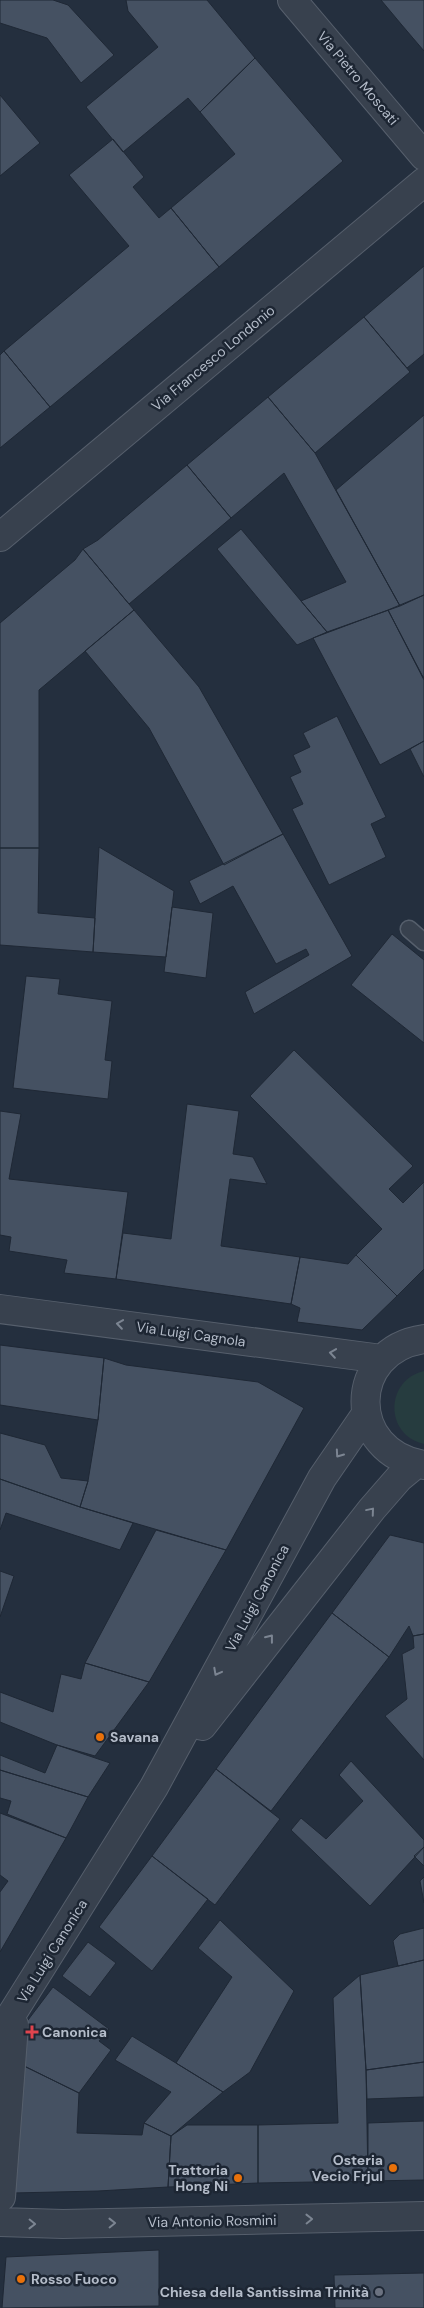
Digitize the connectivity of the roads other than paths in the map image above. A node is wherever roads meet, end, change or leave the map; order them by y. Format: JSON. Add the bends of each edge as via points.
{"nodes":[{"id":1,"x":292,"y":0,"type":"edge"},
{"id":2,"x":424,"y":156,"type":"edge"},
{"id":3,"x":424,"y":182,"type":"edge"},
{"id":4,"x":1,"y":535,"type":"edge"},
{"id":5,"x":409,"y":930,"type":"dead end"},
{"id":6,"x":424,"y":942,"type":"edge"},
{"id":7,"x":0,"y":1309,"type":"edge"},
{"id":8,"x":424,"y":1339,"type":"edge"},
{"id":9,"x":382,"y":1359,"type":"junction"},
{"id":10,"x":366,"y":1414,"type":"junction"},
{"id":11,"x":420,"y":1465,"type":"edge"},
{"id":12,"x":154,"y":1787,"type":"junction"},
{"id":13,"x":9,"y":2024,"type":"edge"},
{"id":14,"x":1,"y":2210,"type":"edge"},
{"id":15,"x":424,"y":2216,"type":"edge"}],
"edges":[{"from":1,"to":2,"type":"street","name":"Via Pietro Moscati"},
{"from":3,"to":4,"type":"street","name":"Via Francesco Londonio"},
{"from":5,"to":6,"type":"lane"},
{"from":9,"to":7,"type":"street","name":"Via Luigi Cagnola","one_way":true},
{"from":8,"to":9,"type":"street","via":[[401,1344]]},
{"from":9,"to":10,"type":"street","via":[[367,1385]]},
{"from":10,"to":11,"type":"street","via":[[374,1435],[383,1447],[401,1460]]},
{"from":10,"to":12,"type":"street","name":"Via Luigi Canonica","one_way":true,"via":[[322,1478]]},
{"from":12,"to":11,"type":"street","name":"Via Luigi Canonica","one_way":true,"via":[[372,1509],[399,1478]]},
{"from":12,"to":13,"type":"street","name":"Via Luigi Canonica"},
{"from":13,"to":14,"type":"street"},
{"from":14,"to":15,"type":"street","name":"Via Antonio Rosmini","one_way":true,"via":[[47,2224]]}]}
